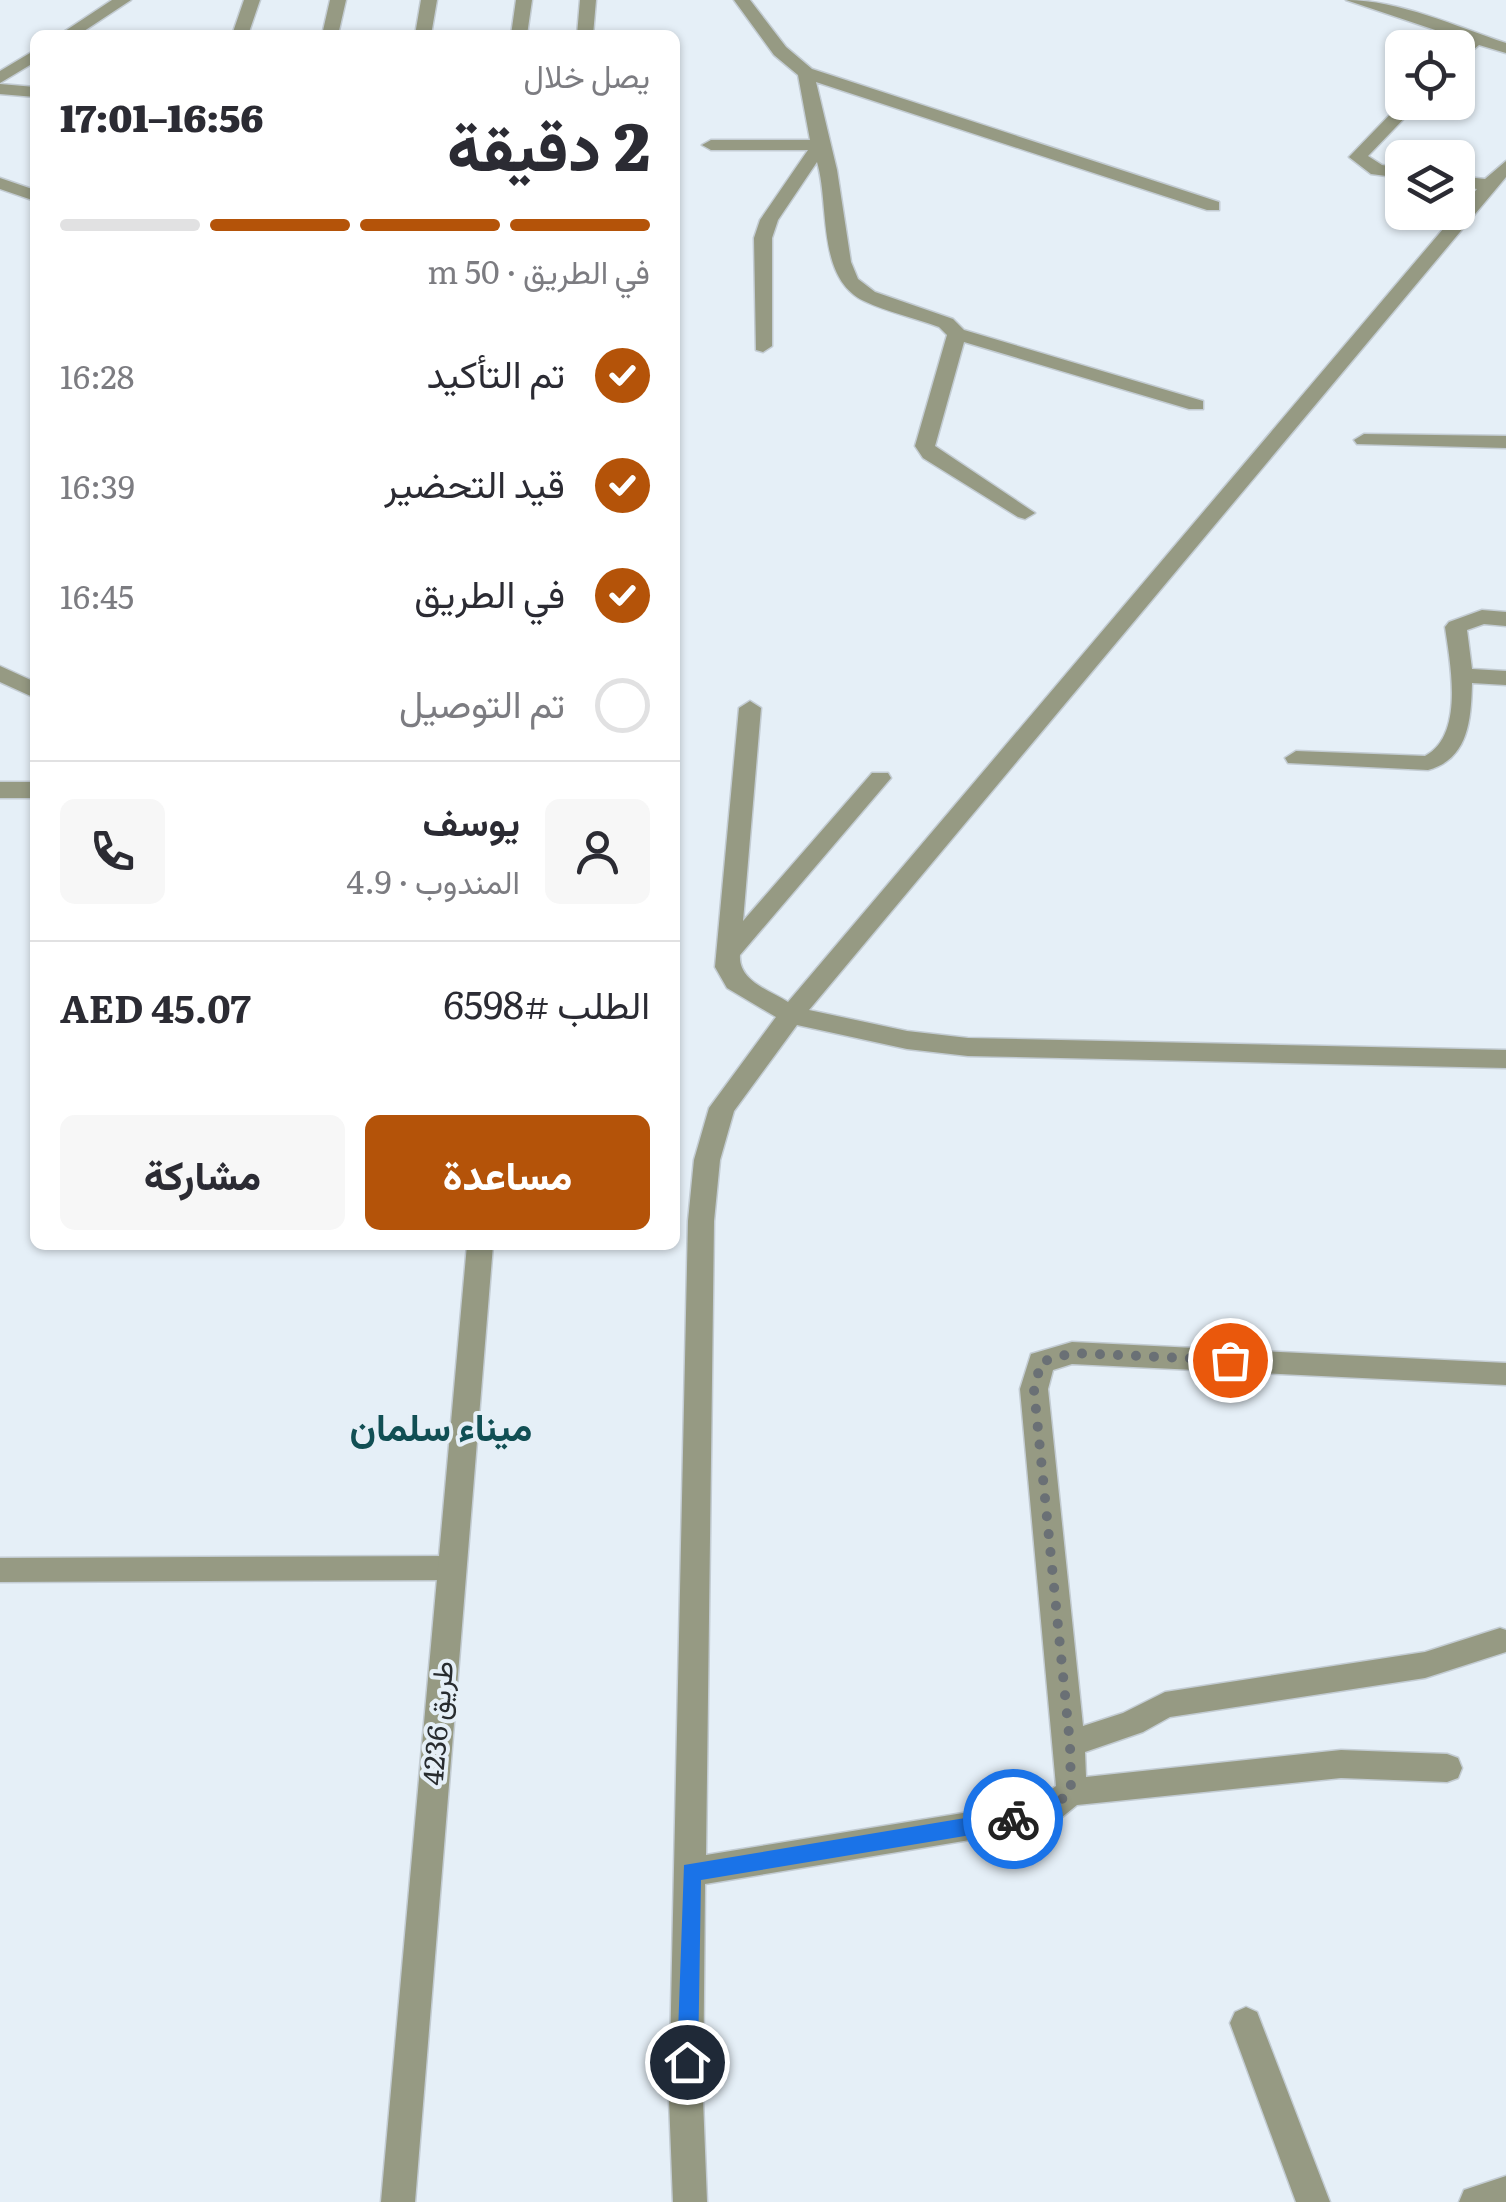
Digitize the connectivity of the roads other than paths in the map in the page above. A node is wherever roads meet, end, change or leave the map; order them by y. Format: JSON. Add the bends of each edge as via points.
{"nodes":[{"id":1,"x":123,"y":0,"type":"edge"},
{"id":2,"x":252,"y":0,"type":"edge"},
{"id":3,"x":338,"y":0,"type":"edge"},
{"id":4,"x":429,"y":0,"type":"edge"},
{"id":5,"x":524,"y":0,"type":"edge"},
{"id":6,"x":588,"y":0,"type":"edge"},
{"id":7,"x":742,"y":0,"type":"edge"},
{"id":8,"x":1354,"y":0,"type":"edge"},
{"id":9,"x":76,"y":30,"type":"edge"},
{"id":10,"x":242,"y":30,"type":"edge"},
{"id":11,"x":331,"y":30,"type":"edge"},
{"id":12,"x":424,"y":30,"type":"edge"},
{"id":13,"x":520,"y":30,"type":"edge"},
{"id":14,"x":585,"y":30,"type":"edge"},
{"id":15,"x":1478,"y":37,"type":"junction"},
{"id":16,"x":1475,"y":40,"type":"edge"},
{"id":17,"x":1506,"y":48,"type":"edge"},
{"id":18,"x":30,"y":59,"type":"edge"},
{"id":19,"x":806,"y":73,"type":"junction"},
{"id":20,"x":0,"y":78,"type":"edge"},
{"id":21,"x":0,"y":89,"type":"edge"},
{"id":22,"x":30,"y":92,"type":"edge"},
{"id":23,"x":1394,"y":120,"type":"edge"},
{"id":24,"x":712,"y":145,"type":"dead end"},
{"id":25,"x":820,"y":145,"type":"junction"},
{"id":26,"x":1385,"y":171,"type":"edge"},
{"id":27,"x":1497,"y":175,"type":"edge"},
{"id":28,"x":0,"y":183,"type":"edge"},
{"id":29,"x":30,"y":194,"type":"edge"},
{"id":30,"x":1213,"y":206,"type":"dead end"},
{"id":31,"x":957,"y":334,"type":"junction"},
{"id":32,"x":763,"y":346,"type":"dead end"},
{"id":33,"x":1196,"y":405,"type":"dead end"},
{"id":34,"x":1364,"y":440,"type":"dead end"},
{"id":35,"x":1506,"y":442,"type":"edge"},
{"id":36,"x":1025,"y":514,"type":"dead end"},
{"id":37,"x":1506,"y":619,"type":"edge"},
{"id":38,"x":0,"y":673,"type":"edge"},
{"id":39,"x":1462,"y":675,"type":"junction"},
{"id":40,"x":1506,"y":678,"type":"edge"},
{"id":41,"x":30,"y":688,"type":"edge"},
{"id":42,"x":750,"y":708,"type":"dead end"},
{"id":43,"x":1296,"y":758,"type":"dead end"},
{"id":44,"x":880,"y":778,"type":"dead end"},
{"id":45,"x":0,"y":790,"type":"edge"},
{"id":46,"x":30,"y":790,"type":"edge"},
{"id":47,"x":730,"y":951,"type":"junction"},
{"id":48,"x":790,"y":1015,"type":"junction"},
{"id":49,"x":1506,"y":1059,"type":"edge"},
{"id":50,"x":480,"y":1250,"type":"edge"},
{"id":51,"x":1506,"y":1374,"type":"edge"},
{"id":52,"x":451,"y":1568,"type":"junction"},
{"id":53,"x":0,"y":1570,"type":"edge"},
{"id":54,"x":1500,"y":1641,"type":"dead end"},
{"id":55,"x":1070,"y":1744,"type":"junction"},
{"id":56,"x":1447,"y":1768,"type":"dead end"},
{"id":57,"x":1071,"y":1792,"type":"junction"},
{"id":58,"x":691,"y":1872,"type":"junction"},
{"id":59,"x":1246,"y":2023,"type":"dead end"},
{"id":60,"x":1506,"y":2193,"type":"edge"},
{"id":61,"x":398,"y":2202,"type":"edge"},
{"id":62,"x":690,"y":2202,"type":"edge"},
{"id":63,"x":1313,"y":2202,"type":"edge"},
{"id":64,"x":1476,"y":2202,"type":"edge"}],
"edges":[{"from":1,"to":9,"type":"street"},
{"from":2,"to":10,"type":"street"},
{"from":3,"to":11,"type":"street"},
{"from":4,"to":12,"type":"street"},
{"from":5,"to":13,"type":"street"},
{"from":6,"to":14,"type":"street"},
{"from":7,"to":19,"type":"street","via":[[780,51]]},
{"from":8,"to":15,"type":"street"},
{"from":15,"to":16,"type":"street"},
{"from":15,"to":17,"type":"street"},
{"from":18,"to":20,"type":"street"},
{"from":19,"to":25,"type":"street"},
{"from":19,"to":30,"type":"street"},
{"from":21,"to":22,"type":"street"},
{"from":23,"to":26,"type":"street","via":[[1358,157]]},
{"from":24,"to":25,"type":"street"},
{"from":25,"to":31,"type":"street","via":[[850,282],[868,296],[946,323]]},
{"from":25,"to":32,"type":"street","via":[[762,238]]},
{"from":27,"to":48,"type":"street"},
{"from":28,"to":29,"type":"street"},
{"from":31,"to":33,"type":"street"},
{"from":31,"to":36,"type":"street","via":[[926,446]]},
{"from":34,"to":35,"type":"street"},
{"from":37,"to":39,"type":"street","via":[[1482,617],[1456,627]]},
{"from":38,"to":41,"type":"street"},
{"from":39,"to":40,"type":"street"},
{"from":39,"to":43,"type":"street","via":[[1452,748],[1442,758]]},
{"from":42,"to":47,"type":"street"},
{"from":44,"to":47,"type":"street"},
{"from":45,"to":46,"type":"street"},
{"from":47,"to":48,"type":"street","via":[[727,967],[736,982]]},
{"from":48,"to":49,"type":"street","via":[[868,1034],[968,1046]]},
{"from":48,"to":58,"type":"street","via":[[722,1108],[705,1175]]},
{"from":50,"to":52,"type":"street","name":"طريق 4236"},
{"from":51,"to":55,"type":"street","via":[[1072,1353],[1041,1362],[1034,1390]]},
{"from":52,"to":53,"type":"street"},
{"from":52,"to":61,"type":"street","name":"طريق 4236"},
{"from":54,"to":55,"type":"street","via":[[1425,1665],[1165,1706]]},
{"from":55,"to":57,"type":"street"},
{"from":56,"to":57,"type":"street","via":[[1341,1764]]},
{"from":57,"to":58,"type":"street","via":[[1050,1808],[1018,1818]]},
{"from":58,"to":62,"type":"street"},
{"from":59,"to":63,"type":"street"},
{"from":60,"to":64,"type":"street"}]}
